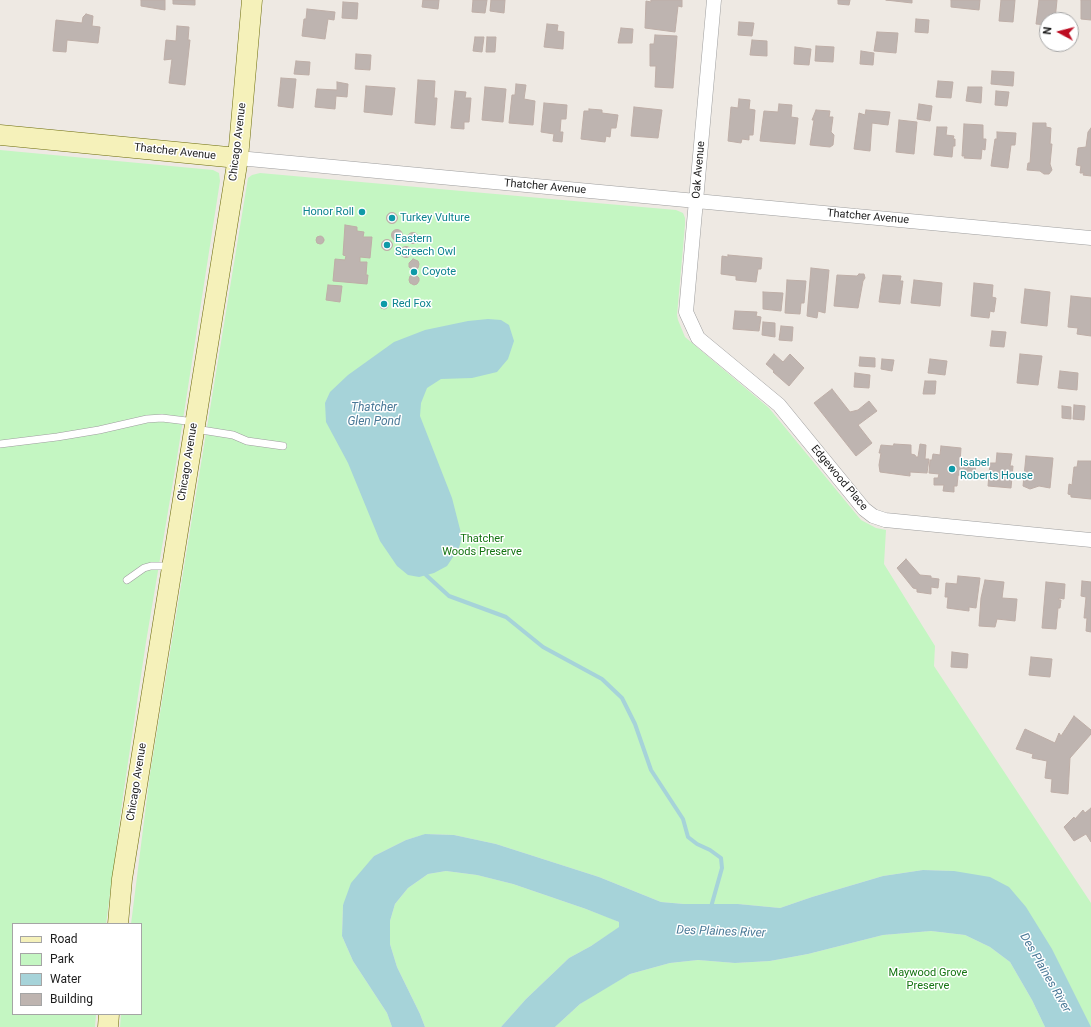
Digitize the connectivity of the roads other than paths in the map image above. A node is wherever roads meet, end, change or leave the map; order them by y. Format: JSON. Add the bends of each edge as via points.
{"nodes":[{"id":1,"x":252,"y":0,"type":"edge"},
{"id":2,"x":714,"y":0,"type":"edge"},
{"id":3,"x":0,"y":135,"type":"edge"},
{"id":4,"x":238,"y":158,"type":"junction"},
{"id":5,"x":696,"y":201,"type":"junction"},
{"id":6,"x":1091,"y":238,"type":"edge"},
{"id":7,"x":698,"y":338,"type":"joint"},
{"id":8,"x":194,"y":426,"type":"junction"},
{"id":9,"x":0,"y":444,"type":"edge"},
{"id":10,"x":283,"y":446,"type":"dead end"},
{"id":11,"x":1091,"y":540,"type":"edge"},
{"id":12,"x":172,"y":566,"type":"junction"},
{"id":13,"x":127,"y":580,"type":"dead end"},
{"id":14,"x":118,"y":923,"type":"edge"},
{"id":15,"x":109,"y":1015,"type":"edge"},
{"id":16,"x":108,"y":1027,"type":"edge"}],
"edges":[{"from":1,"to":4,"type":"main road","name":"Chicago Avenue"},
{"from":2,"to":5,"type":"street","name":"Oak Avenue"},
{"from":3,"to":4,"type":"main road","name":"Thatcher Avenue"},
{"from":4,"to":5,"type":"street","name":"Thatcher Avenue"},
{"from":4,"to":8,"type":"main road","name":"Chicago Avenue"},
{"from":5,"to":6,"type":"street","name":"Thatcher Avenue"},
{"from":5,"to":7,"type":"street","name":"Oak Avenue","via":[[686,312]]},
{"from":7,"to":11,"type":"street","name":"Edgewood Place","via":[[779,405],[864,509],[873,516],[884,520]]},
{"from":8,"to":9,"type":"lane","via":[[162,418],[147,419],[99,430]]},
{"from":8,"to":10,"type":"lane","via":[[247,440]]},
{"from":8,"to":12,"type":"main road","name":"Chicago Avenue"},
{"from":12,"to":13,"type":"lane","via":[[144,568]]},
{"from":12,"to":14,"type":"main road","name":"Chicago Avenue","via":[[122,879]]},
{"from":15,"to":16,"type":"main road"}]}
